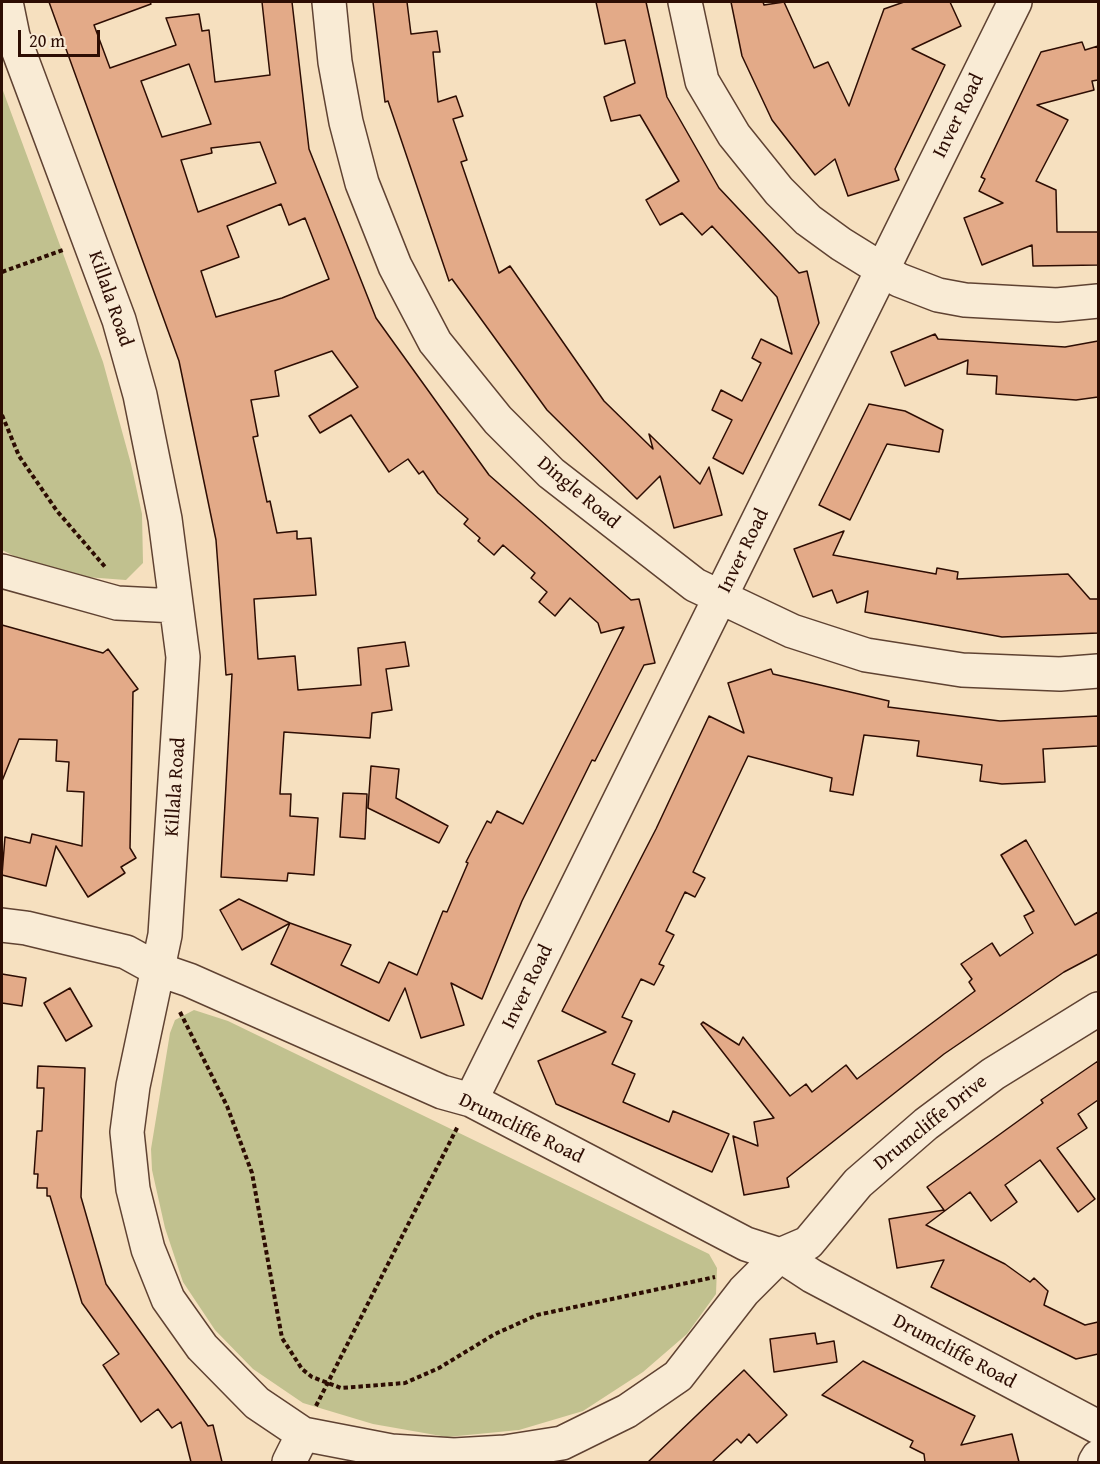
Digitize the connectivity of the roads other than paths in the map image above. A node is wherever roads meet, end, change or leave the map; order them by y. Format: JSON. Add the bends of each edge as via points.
{"nodes":[{"id":1,"x":6,"y":2,"type":"edge"},
{"id":2,"x":329,"y":2,"type":"edge"},
{"id":3,"x":685,"y":2,"type":"edge"},
{"id":4,"x":1015,"y":2,"type":"edge"},
{"id":5,"x":885,"y":269,"type":"junction"},
{"id":6,"x":1098,"y":301,"type":"edge"},
{"id":7,"x":2,"y":571,"type":"edge"},
{"id":8,"x":722,"y":597,"type":"junction"},
{"id":9,"x":176,"y":606,"type":"junction"},
{"id":10,"x":1098,"y":671,"type":"edge"},
{"id":11,"x":2,"y":925,"type":"edge"},
{"id":12,"x":158,"y":969,"type":"junction"},
{"id":13,"x":1098,"y":1009,"type":"edge"},
{"id":14,"x":471,"y":1100,"type":"junction"},
{"id":15,"x":780,"y":1256,"type":"junction"},
{"id":16,"x":1098,"y":1427,"type":"edge"},
{"id":17,"x":303,"y":1434,"type":"junction"},
{"id":18,"x":1098,"y":1457,"type":"edge"},
{"id":19,"x":289,"y":1462,"type":"edge"},
{"id":20,"x":1095,"y":1462,"type":"edge"}],
"edges":[{"from":1,"to":9,"type":"street","name":"Killala Road","via":[[14,36],[119,320],[140,395],[165,519]]},
{"from":2,"to":8,"type":"street","name":"Dingle Road","via":[[335,62],[362,183],[395,266],[435,342],[498,420],[551,473],[694,585]]},
{"from":3,"to":5,"type":"street","via":[[702,81],[734,135],[808,220]]},
{"from":4,"to":5,"type":"street","name":"Inver Road"},
{"from":5,"to":6,"type":"street","via":[[899,280],[938,295],[965,300],[1057,305]]},
{"from":5,"to":8,"type":"street","name":"Inver Road"},
{"from":7,"to":9,"type":"street","via":[[117,603]]},
{"from":8,"to":10,"type":"street","name":"Dingle Road","via":[[792,631],[866,655],[962,670],[1060,674]]},
{"from":8,"to":14,"type":"street","name":"Inver Road"},
{"from":9,"to":12,"type":"street","name":"Killala Road","via":[[182,678],[165,935]]},
{"from":11,"to":12,"type":"street","name":"Drumcliffe Road","via":[[126,952]]},
{"from":12,"to":14,"type":"street","name":"Drumcliffe Road","via":[[442,1092]]},
{"from":12,"to":17,"type":"street","via":[[127,1132],[133,1189],[148,1249],[168,1299],[202,1347],[257,1403]]},
{"from":13,"to":15,"type":"street","name":"Drumcliffe Drive","via":[[993,1074],[926,1124],[858,1183],[808,1243]]},
{"from":14,"to":15,"type":"street","name":"Drumcliffe Road","via":[[736,1238]]},
{"from":15,"to":16,"type":"street","name":"Drumcliffe Road"},
{"from":15,"to":17,"type":"street","via":[[744,1291],[678,1376],[627,1411],[562,1443],[454,1455],[391,1451]]},
{"from":17,"to":19,"type":"street"},
{"from":18,"to":20,"type":"street"}]}
